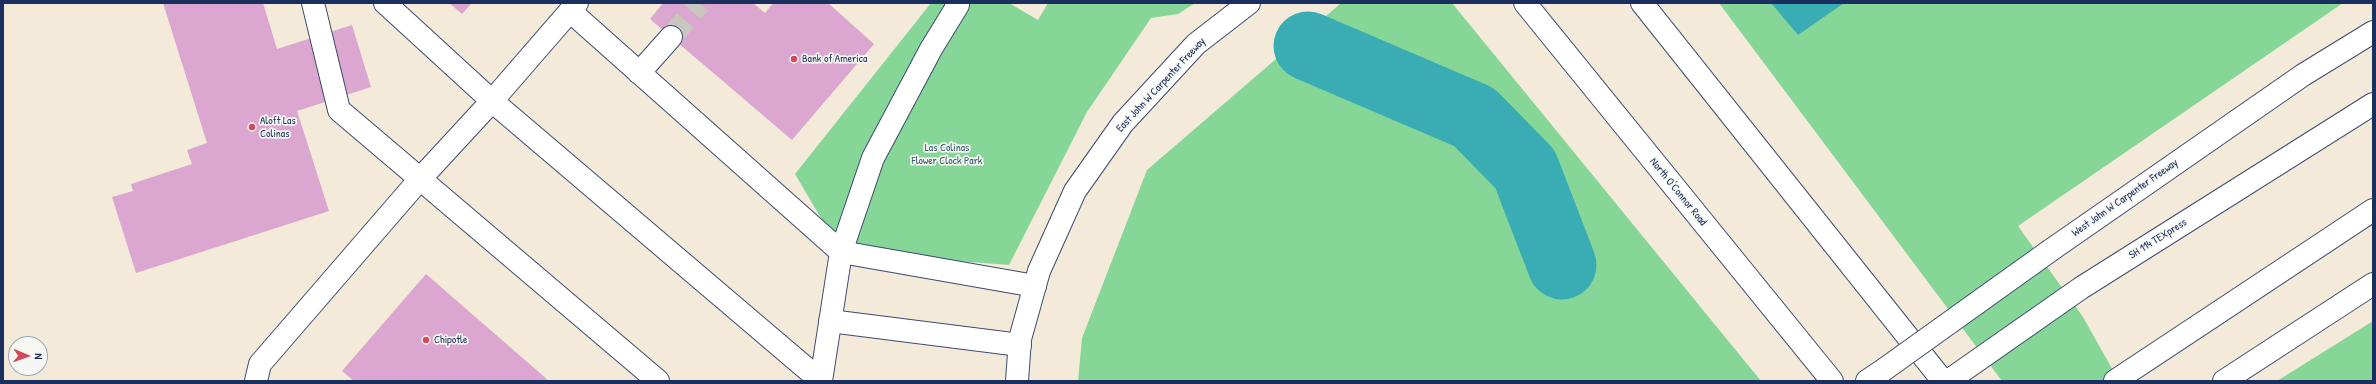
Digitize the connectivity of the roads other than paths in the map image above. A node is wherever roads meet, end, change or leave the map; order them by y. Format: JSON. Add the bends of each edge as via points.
{"nodes":[{"id":1,"x":313,"y":3,"type":"edge"},
{"id":2,"x":385,"y":3,"type":"edge"},
{"id":3,"x":1250,"y":3,"type":"edge"},
{"id":4,"x":1525,"y":3,"type":"edge"},
{"id":5,"x":1642,"y":3,"type":"edge"},
{"id":6,"x":957,"y":4,"type":"edge"},
{"id":7,"x":574,"y":7,"type":"edge"},
{"id":8,"x":2373,"y":32,"type":"edge"},
{"id":9,"x":671,"y":37,"type":"tunnel mouth"},
{"id":10,"x":639,"y":73,"type":"junction"},
{"id":11,"x":492,"y":101,"type":"junction"},
{"id":12,"x":2373,"y":104,"type":"edge"},
{"id":13,"x":420,"y":179,"type":"junction"},
{"id":14,"x":2373,"y":210,"type":"edge"},
{"id":15,"x":841,"y":252,"type":"junction"},
{"id":16,"x":2373,"y":284,"type":"edge"},
{"id":17,"x":1035,"y":286,"type":"junction"},
{"id":18,"x":830,"y":321,"type":"junction"},
{"id":19,"x":1020,"y":345,"type":"junction"},
{"id":20,"x":1874,"y":376,"type":"edge"},
{"id":21,"x":256,"y":381,"type":"edge"},
{"id":22,"x":658,"y":381,"type":"edge"},
{"id":23,"x":821,"y":381,"type":"edge"},
{"id":24,"x":1017,"y":381,"type":"edge"},
{"id":25,"x":1832,"y":381,"type":"edge"},
{"id":26,"x":1943,"y":381,"type":"edge"},
{"id":27,"x":1948,"y":381,"type":"edge"},
{"id":28,"x":2115,"y":381,"type":"edge"},
{"id":29,"x":2224,"y":381,"type":"edge"}],
"edges":[{"from":1,"to":13,"type":"main road","via":[[339,110]]},
{"from":2,"to":11,"type":"main road"},
{"from":3,"to":17,"type":"main road","name":"East John W Carpenter Freeway","via":[[1196,44],[1124,123],[1074,191],[1038,271]]},
{"from":4,"to":25,"type":"main road","name":"North O'Connor Road"},
{"from":5,"to":26,"type":"main road"},
{"from":6,"to":15,"type":"main road","via":[[873,158]]},
{"from":7,"to":10,"type":"main road"},
{"from":7,"to":11,"type":"main road"},
{"from":8,"to":20,"type":"main road","name":"West John W Carpenter Freeway","bridge":true,"via":[[2303,75]]},
{"from":9,"to":10,"type":"main road"},
{"from":10,"to":15,"type":"main road"},
{"from":11,"to":13,"type":"main road"},
{"from":11,"to":23,"type":"main road"},
{"from":12,"to":27,"type":"main road","name":"SH 114 TEXpress","via":[[2081,288]]},
{"from":13,"to":21,"type":"main road","via":[[260,364]]},
{"from":13,"to":22,"type":"main road"},
{"from":14,"to":28,"type":"main road"},
{"from":15,"to":17,"type":"main road"},
{"from":15,"to":18,"type":"main road"},
{"from":16,"to":29,"type":"main road"},
{"from":17,"to":19,"type":"main road","name":"East John W Carpenter Freeway"},
{"from":18,"to":19,"type":"main road"},
{"from":18,"to":23,"type":"main road"},
{"from":19,"to":24,"type":"main road","name":"East John W Carpenter Freeway"}]}
